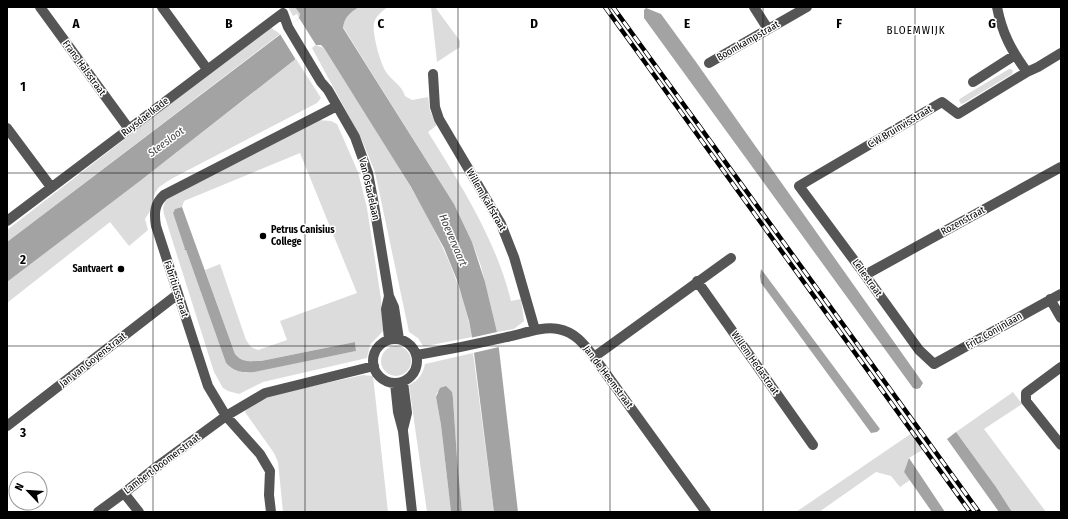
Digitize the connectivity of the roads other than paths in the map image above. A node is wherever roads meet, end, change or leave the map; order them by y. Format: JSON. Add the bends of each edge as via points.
{"nodes":[{"id":1,"x":40,"y":7,"type":"edge"},
{"id":2,"x":162,"y":7,"type":"edge"},
{"id":3,"x":754,"y":7,"type":"edge"},
{"id":4,"x":807,"y":7,"type":"edge"},
{"id":5,"x":997,"y":7,"type":"edge"},
{"id":6,"x":281,"y":10,"type":"edge"},
{"id":7,"x":768,"y":30,"type":"junction"},
{"id":8,"x":1061,"y":53,"type":"edge"},
{"id":9,"x":1015,"y":55,"type":"junction"},
{"id":10,"x":709,"y":63,"type":"dead end"},
{"id":11,"x":207,"y":69,"type":"junction"},
{"id":12,"x":1027,"y":72,"type":"junction"},
{"id":13,"x":434,"y":74,"type":"dead end"},
{"id":14,"x":973,"y":82,"type":"dead end"},
{"id":15,"x":337,"y":106,"type":"junction"},
{"id":16,"x":7,"y":128,"type":"edge"},
{"id":17,"x":129,"y":130,"type":"junction"},
{"id":18,"x":1061,"y":167,"type":"edge"},
{"id":19,"x":799,"y":186,"type":"joint"},
{"id":20,"x":51,"y":187,"type":"junction"},
{"id":21,"x":7,"y":221,"type":"edge"},
{"id":22,"x":731,"y":258,"type":"dead end"},
{"id":23,"x":865,"y":275,"type":"junction"},
{"id":24,"x":697,"y":281,"type":"junction"},
{"id":25,"x":178,"y":294,"type":"junction"},
{"id":26,"x":1061,"y":294,"type":"edge"},
{"id":27,"x":1050,"y":299,"type":"junction"},
{"id":28,"x":1061,"y":318,"type":"edge"},
{"id":29,"x":536,"y":330,"type":"junction"},
{"id":30,"x":394,"y":339,"type":"junction"},
{"id":31,"x":417,"y":355,"type":"junction"},
{"id":32,"x":594,"y":357,"type":"junction"},
{"id":33,"x":938,"y":363,"type":"joint"},
{"id":34,"x":374,"y":366,"type":"junction"},
{"id":35,"x":1061,"y":367,"type":"edge"},
{"id":36,"x":399,"y":382,"type":"junction"},
{"id":37,"x":226,"y":416,"type":"junction"},
{"id":38,"x":7,"y":426,"type":"edge"},
{"id":39,"x":814,"y":445,"type":"dead end"},
{"id":40,"x":1061,"y":445,"type":"edge"},
{"id":41,"x":124,"y":493,"type":"junction"},
{"id":42,"x":98,"y":512,"type":"edge"},
{"id":43,"x":138,"y":512,"type":"edge"},
{"id":44,"x":271,"y":512,"type":"edge"},
{"id":45,"x":412,"y":512,"type":"edge"},
{"id":46,"x":706,"y":512,"type":"edge"}],
"edges":[{"from":1,"to":17,"type":"street","name":"Frans Halsstraat"},
{"from":2,"to":11,"type":"street"},
{"from":3,"to":7,"type":"street"},
{"from":4,"to":7,"type":"street","name":"Boomkampstraat"},
{"from":5,"to":9,"type":"street","via":[[1000,25]]},
{"from":6,"to":11,"type":"street","name":"Ruysdaelkade"},
{"from":6,"to":15,"type":"street","name":"Van Ostadelaan"},
{"from":7,"to":10,"type":"street","name":"Boomkampstraat"},
{"from":8,"to":12,"type":"street","name":"C.W.Bruinvisstraat"},
{"from":9,"to":12,"type":"street"},
{"from":9,"to":14,"type":"street"},
{"from":11,"to":17,"type":"street","name":"Ruysdaelkade"},
{"from":12,"to":19,"type":"street","name":"C.W.Bruinvisstraat","via":[[958,114],[942,102]]},
{"from":13,"to":29,"type":"street","name":"Willem Kalfstraat","via":[[436,114],[501,224]]},
{"from":15,"to":25,"type":"street","name":"Fabritiusstraat","via":[[160,198],[155,210],[156,226]]},
{"from":15,"to":30,"type":"street","name":"Van Ostadelaan","via":[[356,137],[368,173],[389,296],[386,309]]},
{"from":16,"to":20,"type":"street"},
{"from":17,"to":20,"type":"street","name":"Ruysdaelkade"},
{"from":18,"to":23,"type":"street","name":"Rozenstraat"},
{"from":19,"to":23,"type":"street","name":"Leliestraat"},
{"from":20,"to":21,"type":"street","name":"Ruysdaelkade"},
{"from":22,"to":24,"type":"street"},
{"from":23,"to":33,"type":"street","name":"Leliestraat","via":[[919,350],[934,364]]},
{"from":24,"to":32,"type":"street"},
{"from":24,"to":39,"type":"street","name":"Willem Hedastraat"},
{"from":25,"to":37,"type":"street","name":"Fabritiusstraat","via":[[208,386]]},
{"from":25,"to":38,"type":"street","name":"Jan van Goyenstraat"},
{"from":26,"to":27,"type":"street","name":"Fritz Conijnlaan"},
{"from":27,"to":28,"type":"street"},
{"from":27,"to":33,"type":"street","name":"Fritz Conijnlaan"},
{"from":29,"to":31,"type":"street","name":"Jan de Heemstraat"},
{"from":29,"to":32,"type":"street","name":"Jan de Heemstraat","via":[[557,329],[573,335],[583,342]]},
{"from":30,"to":31,"type":"street","via":[[407,342]]},
{"from":30,"to":34,"type":"street","via":[[383,342],[378,347],[373,360]]},
{"from":31,"to":36,"type":"street","via":[[415,371],[410,378]]},
{"from":32,"to":46,"type":"street","name":"Jan de Heemstraat"},
{"from":34,"to":36,"type":"street","via":[[377,373],[388,382]]},
{"from":34,"to":37,"type":"street","via":[[265,393]]},
{"from":35,"to":40,"type":"street","via":[[1026,393],[1026,401]]},
{"from":36,"to":45,"type":"street","via":[[398,412],[403,430]]},
{"from":37,"to":41,"type":"street","name":"Lambert Doomerstraat"},
{"from":37,"to":44,"type":"street","name":"Fabritiusstraat","via":[[260,454],[270,471]]},
{"from":41,"to":42,"type":"street","name":"Lambert Doomerstraat"},
{"from":41,"to":43,"type":"street"}]}
